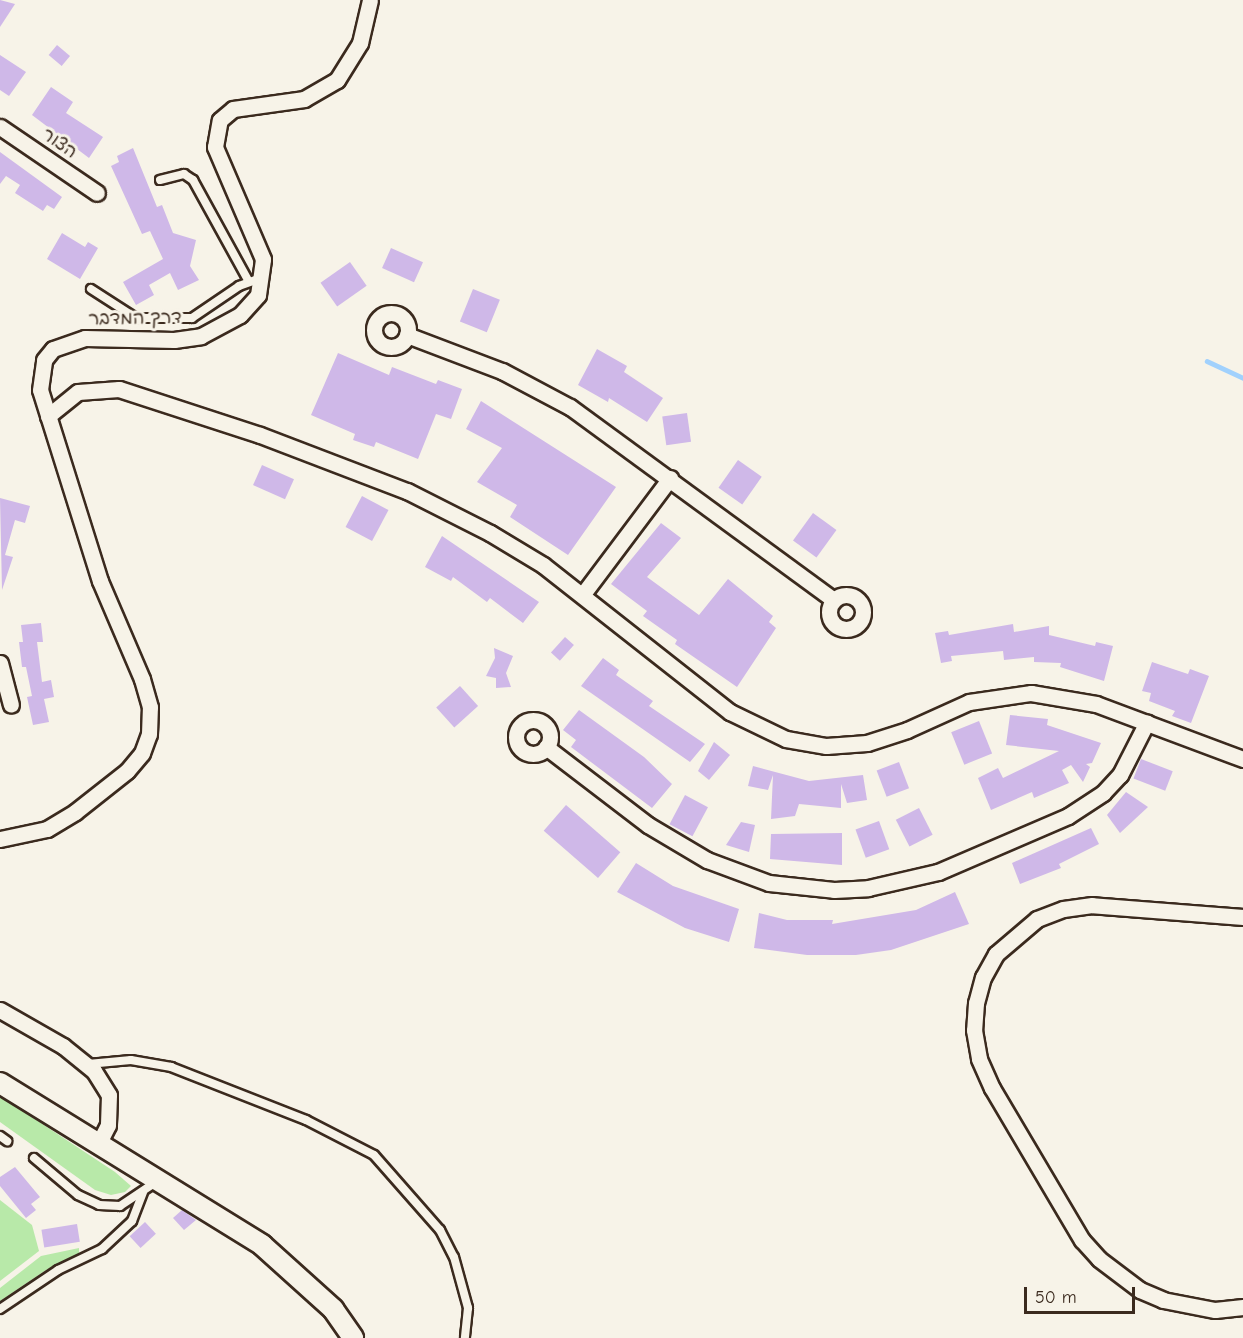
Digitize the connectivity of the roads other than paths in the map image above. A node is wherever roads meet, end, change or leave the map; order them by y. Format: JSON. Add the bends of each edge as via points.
{"nodes":[{"id":1,"x":370,"y":0,"type":"edge"},
{"id":2,"x":0,"y":127,"type":"edge"},
{"id":3,"x":160,"y":180,"type":"dead end"},
{"id":4,"x":97,"y":194,"type":"dead end"},
{"id":5,"x":256,"y":280,"type":"junction"},
{"id":6,"x":91,"y":289,"type":"dead end"},
{"id":7,"x":407,"y":335,"type":"dead end"},
{"id":8,"x":48,"y":416,"type":"junction"},
{"id":9,"x":670,"y":478,"type":"junction"},
{"id":10,"x":583,"y":594,"type":"junction"},
{"id":11,"x":834,"y":600,"type":"dead end"},
{"id":12,"x":0,"y":663,"type":"edge"},
{"id":13,"x":11,"y":705,"type":"dead end"},
{"id":14,"x":1147,"y":722,"type":"junction"},
{"id":15,"x":546,"y":747,"type":"dead end"},
{"id":16,"x":1243,"y":759,"type":"edge"},
{"id":17,"x":0,"y":839,"type":"edge"},
{"id":18,"x":1243,"y":916,"type":"edge"},
{"id":19,"x":0,"y":1010,"type":"edge"},
{"id":20,"x":88,"y":1064,"type":"junction"},
{"id":21,"x":0,"y":1083,"type":"edge"},
{"id":22,"x":0,"y":1136,"type":"edge"},
{"id":23,"x":7,"y":1141,"type":"dead end"},
{"id":24,"x":98,"y":1144,"type":"junction"},
{"id":25,"x":34,"y":1158,"type":"dead end"},
{"id":26,"x":158,"y":1180,"type":"junction"},
{"id":27,"x":143,"y":1192,"type":"junction"},
{"id":28,"x":1243,"y":1307,"type":"edge"},
{"id":29,"x":0,"y":1309,"type":"edge"},
{"id":30,"x":353,"y":1338,"type":"edge"},
{"id":31,"x":465,"y":1338,"type":"edge"}],
"edges":[{"from":1,"to":5,"type":"street","via":[[360,43],[337,80],[304,99],[233,109],[220,120],[215,147],[263,259]]},
{"from":2,"to":4,"type":"street","name":"הצור"},
{"from":3,"to":5,"type":"lane","via":[[184,174],[193,180]]},
{"from":5,"to":6,"type":"lane","via":[[192,318],[136,318]]},
{"from":5,"to":8,"type":"street","name":"דרך המדבר","via":[[258,295],[240,315],[201,336],[174,340],[85,338],[53,349],[39,374]]},
{"from":7,"to":9,"type":"street","via":[[480,362],[546,393]]},
{"from":8,"to":10,"type":"street","via":[[78,392],[100,388],[119,389],[202,415],[407,490],[490,533]]},
{"from":8,"to":17,"type":"street","name":"דרך המדבר","via":[[100,581],[142,680],[150,707],[149,734],[142,753],[127,771],[75,812],[47,829]]},
{"from":9,"to":10,"type":"street"},
{"from":9,"to":11,"type":"street"},
{"from":10,"to":14,"type":"street","via":[[730,712],[767,732],[806,744],[867,743],[908,730],[969,702],[1010,694],[1074,698]]},
{"from":12,"to":13,"type":"street"},
{"from":14,"to":15,"type":"street","via":[[1120,775],[1103,793],[1068,816],[938,872],[868,888],[834,890],[769,883],[707,860],[648,825]]},
{"from":14,"to":16,"type":"street"},
{"from":18,"to":28,"type":"street","via":[[1092,905],[1063,909],[1037,919],[996,954],[983,977],[974,1030],[992,1088],[1082,1240],[1099,1259],[1125,1281],[1163,1300],[1206,1309]]},
{"from":19,"to":20,"type":"street"},
{"from":20,"to":24,"type":"street","via":[[109,1095],[108,1125]]},
{"from":20,"to":31,"type":"lane","via":[[130,1060],[171,1066],[306,1120],[374,1155],[440,1230],[454,1257],[468,1308]]},
{"from":21,"to":24,"type":"street"},
{"from":22,"to":23,"type":"lane"},
{"from":24,"to":26,"type":"street"},
{"from":25,"to":27,"type":"lane","via":[[78,1195],[99,1205],[120,1206]]},
{"from":26,"to":27,"type":"lane"},
{"from":26,"to":30,"type":"street","via":[[221,1217],[289,1267],[333,1309]]},
{"from":27,"to":29,"type":"lane","via":[[132,1221],[102,1249],[58,1270]]}]}
